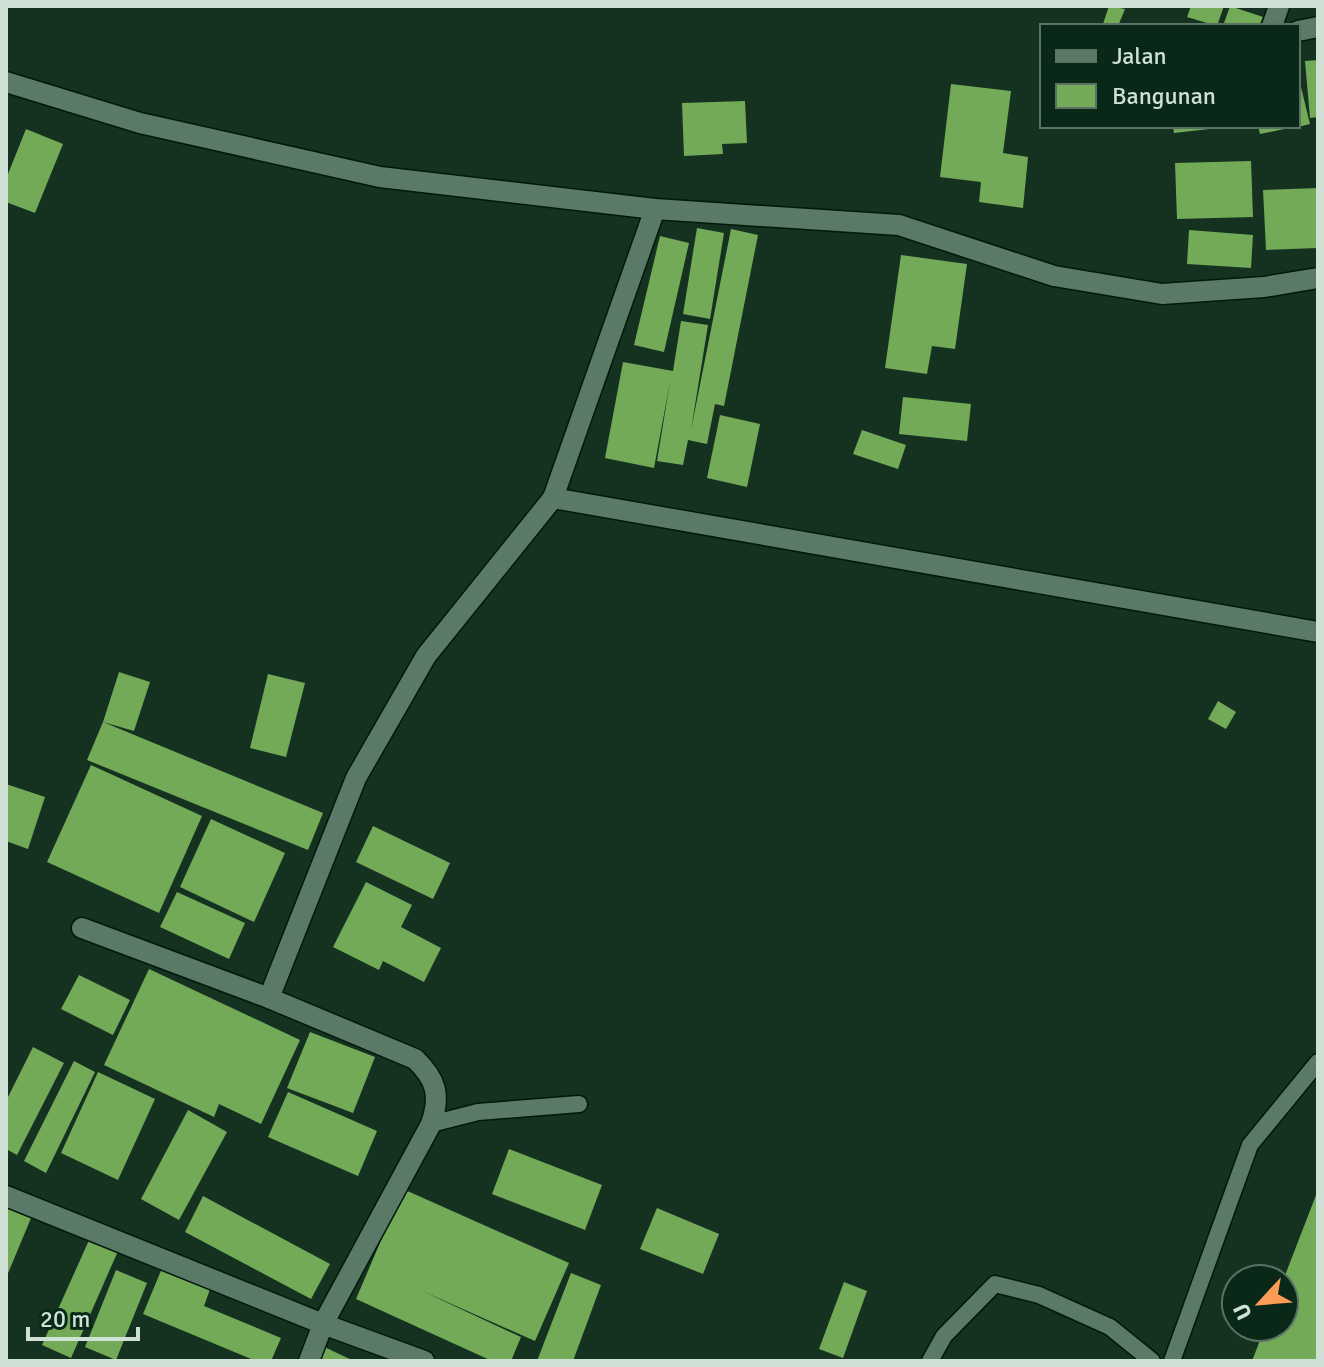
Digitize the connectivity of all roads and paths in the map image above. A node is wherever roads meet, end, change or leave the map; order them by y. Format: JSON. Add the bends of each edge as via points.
{"nodes":[{"id":1,"x":6,"y":82,"type":"edge"},
{"id":2,"x":655,"y":209,"type":"junction"},
{"id":3,"x":1318,"y":278,"type":"edge"},
{"id":4,"x":553,"y":498,"type":"junction"},
{"id":5,"x":1318,"y":632,"type":"edge"},
{"id":6,"x":82,"y":928,"type":"dead end"},
{"id":7,"x":269,"y":998,"type":"junction"},
{"id":8,"x":1318,"y":1062,"type":"edge"},
{"id":9,"x":579,"y":1104,"type":"dead end"},
{"id":10,"x":431,"y":1124,"type":"junction"},
{"id":11,"x":6,"y":1196,"type":"edge"},
{"id":12,"x":323,"y":1324,"type":"junction"},
{"id":13,"x":309,"y":1361,"type":"edge"},
{"id":14,"x":424,"y":1361,"type":"edge"},
{"id":15,"x":930,"y":1361,"type":"edge"},
{"id":16,"x":1152,"y":1361,"type":"edge"},
{"id":17,"x":1172,"y":1361,"type":"edge"}],
"edges":[{"from":1,"to":2,"type":"street","via":[[140,123],[380,177]]},
{"from":2,"to":3,"type":"street","via":[[899,225],[1054,276],[1162,294]]},
{"from":2,"to":4,"type":"street"},
{"from":4,"to":5,"type":"street"},
{"from":4,"to":7,"type":"street","via":[[426,656],[356,778]]},
{"from":6,"to":7,"type":"street"},
{"from":7,"to":10,"type":"street","via":[[415,1059],[435,1086]]},
{"from":8,"to":17,"type":"lane","via":[[1250,1145]]},
{"from":9,"to":10,"type":"lane","via":[[478,1112]]},
{"from":10,"to":12,"type":"street"},
{"from":11,"to":12,"type":"street"},
{"from":12,"to":13,"type":"street"},
{"from":12,"to":14,"type":"street"},
{"from":15,"to":16,"type":"lane","via":[[944,1336],[995,1284],[1039,1295],[1110,1327]]}]}
